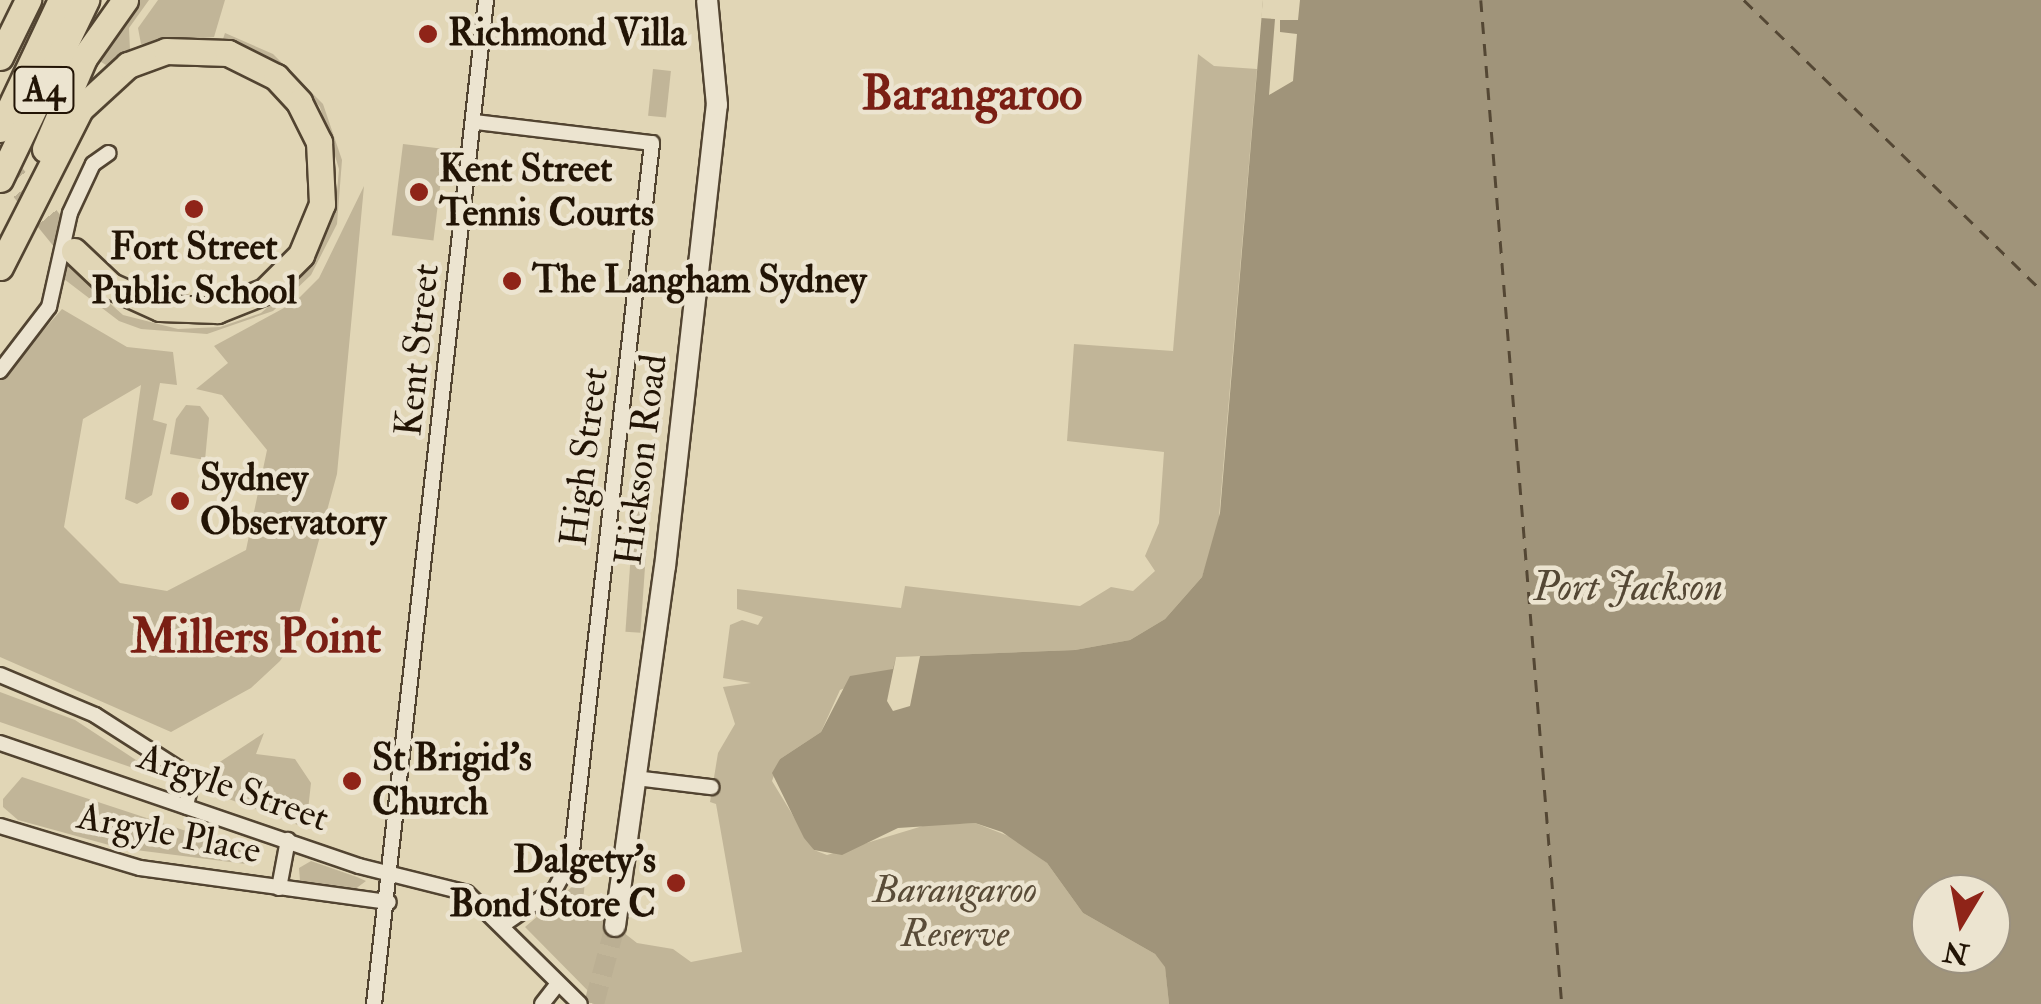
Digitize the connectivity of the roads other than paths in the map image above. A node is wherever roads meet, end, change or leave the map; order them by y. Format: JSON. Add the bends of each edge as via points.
{"nodes":[{"id":1,"x":61,"y":0,"type":"edge"},
{"id":2,"x":86,"y":0,"type":"edge"},
{"id":3,"x":126,"y":0,"type":"edge"},
{"id":4,"x":486,"y":0,"type":"edge"},
{"id":5,"x":706,"y":0,"type":"edge"},
{"id":6,"x":23,"y":10,"type":"edge"},
{"id":7,"x":0,"y":57,"type":"edge"},
{"id":8,"x":0,"y":78,"type":"edge"},
{"id":9,"x":475,"y":122,"type":"junction"},
{"id":10,"x":0,"y":129,"type":"edge"},
{"id":11,"x":109,"y":152,"type":"dead end"},
{"id":12,"x":0,"y":180,"type":"edge"},
{"id":13,"x":74,"y":250,"type":"tunnel mouth"},
{"id":14,"x":0,"y":254,"type":"edge"},
{"id":15,"x":0,"y":267,"type":"edge"},
{"id":16,"x":0,"y":371,"type":"edge"},
{"id":17,"x":0,"y":676,"type":"edge"},
{"id":18,"x":0,"y":743,"type":"edge"},
{"id":19,"x":635,"y":778,"type":"junction"},
{"id":20,"x":711,"y":787,"type":"dead end"},
{"id":21,"x":186,"y":806,"type":"junction"},
{"id":22,"x":0,"y":826,"type":"edge"},
{"id":23,"x":288,"y":840,"type":"junction"},
{"id":24,"x":390,"y":875,"type":"junction"},
{"id":25,"x":279,"y":888,"type":"junction"},
{"id":26,"x":388,"y":902,"type":"junction"},
{"id":27,"x":504,"y":924,"type":"junction"},
{"id":28,"x":614,"y":926,"type":"tunnel mouth"},
{"id":29,"x":560,"y":988,"type":"junction"},
{"id":30,"x":374,"y":1004,"type":"edge"},
{"id":31,"x":542,"y":1004,"type":"edge"},
{"id":32,"x":580,"y":1004,"type":"edge"}],
"edges":[{"from":1,"to":10,"type":"highway"},
{"from":2,"to":12,"type":"highway","number":"A4"},
{"from":3,"to":14,"type":"highway","via":[[84,58]]},
{"from":4,"to":9,"type":"street","name":"Kent Street"},
{"from":5,"to":19,"type":"street","name":"Hickson Road","via":[[716,105]]},
{"from":6,"to":7,"type":"highway"},
{"from":6,"to":8,"type":"highway"},
{"from":9,"to":24,"type":"street","name":"Kent Street"},
{"from":9,"to":27,"type":"street","name":"High Street","via":[[652,142],[570,860],[555,889]]},
{"from":11,"to":16,"type":"street","via":[[93,164],[70,213],[49,307]]},
{"from":13,"to":15,"type":"highway","via":[[111,286],[160,308],[216,310],[265,291],[301,254],[322,204],[318,142],[299,102],[276,77],[228,53],[166,51],[128,65],[80,109]]},
{"from":17,"to":21,"type":"street","via":[[95,715],[178,768],[191,784]]},
{"from":18,"to":21,"type":"street","name":"Argyle Street"},
{"from":19,"to":20,"type":"street"},
{"from":19,"to":28,"type":"street","name":"Hickson Road"},
{"from":21,"to":23,"type":"street","name":"Argyle Street"},
{"from":22,"to":25,"type":"street","name":"Argyle Place","via":[[140,868]]},
{"from":23,"to":24,"type":"street","name":"Argyle Street"},
{"from":23,"to":25,"type":"street"},
{"from":24,"to":26,"type":"street","name":"Kent Street"},
{"from":24,"to":27,"type":"street","name":"Argyle Street","via":[[467,893]]},
{"from":25,"to":26,"type":"street","name":"Argyle Place"},
{"from":26,"to":30,"type":"street","name":"Kent Street"},
{"from":27,"to":29,"type":"street","name":"Argyle Street"},
{"from":29,"to":31,"type":"street"},
{"from":29,"to":32,"type":"street","name":"Argyle Street"}]}
